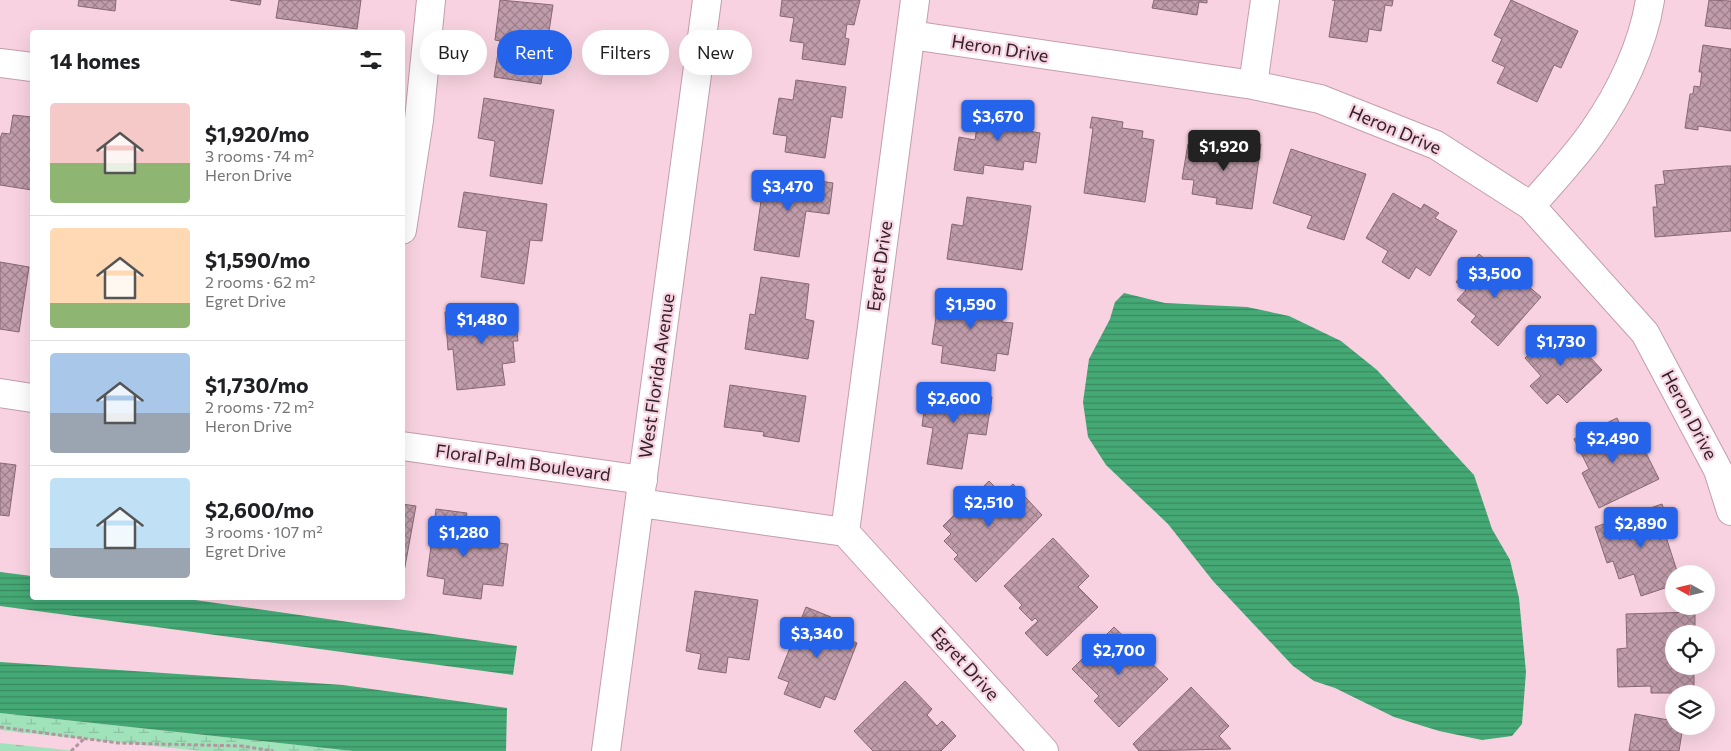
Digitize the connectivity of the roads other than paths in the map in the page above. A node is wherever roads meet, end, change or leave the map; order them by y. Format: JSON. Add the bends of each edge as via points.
{"nodes":[{"id":1,"x":431,"y":0,"type":"edge"},
{"id":2,"x":707,"y":0,"type":"edge"},
{"id":3,"x":915,"y":0,"type":"edge"},
{"id":4,"x":1265,"y":0,"type":"edge"},
{"id":5,"x":1650,"y":0,"type":"edge"},
{"id":6,"x":911,"y":35,"type":"junction"},
{"id":7,"x":0,"y":63,"type":"edge"},
{"id":8,"x":30,"y":67,"type":"edge"},
{"id":9,"x":1253,"y":85,"type":"junction"},
{"id":10,"x":411,"y":118,"type":"edge"},
{"id":11,"x":405,"y":193,"type":"edge"},
{"id":12,"x":1531,"y":206,"type":"junction"},
{"id":13,"x":0,"y":394,"type":"edge"},
{"id":14,"x":30,"y":398,"type":"edge"},
{"id":15,"x":405,"y":447,"type":"edge"},
{"id":16,"x":1725,"y":467,"type":"edge"},
{"id":17,"x":642,"y":491,"type":"junction"},
{"id":18,"x":1731,"y":510,"type":"edge"},
{"id":19,"x":845,"y":532,"type":"junction"},
{"id":20,"x":606,"y":751,"type":"edge"},
{"id":21,"x":1044,"y":751,"type":"edge"}],
"edges":[{"from":1,"to":10,"type":"street"},
{"from":2,"to":17,"type":"street","name":"West Florida Avenue"},
{"from":3,"to":6,"type":"street","name":"Egret Drive"},
{"from":4,"to":9,"type":"street"},
{"from":5,"to":12,"type":"street","via":[[1639,40],[1616,92],[1594,130]]},
{"from":6,"to":9,"type":"street","name":"Heron Drive"},
{"from":6,"to":19,"type":"street","name":"Egret Drive"},
{"from":7,"to":8,"type":"street"},
{"from":9,"to":12,"type":"street","name":"Heron Drive","via":[[1320,98],[1436,145]]},
{"from":10,"to":11,"type":"street"},
{"from":12,"to":16,"type":"street","name":"Heron Drive","via":[[1645,333]]},
{"from":13,"to":14,"type":"street"},
{"from":15,"to":17,"type":"street","name":"Floral Palm Boulevard"},
{"from":16,"to":18,"type":"street","name":"Heron Drive"},
{"from":17,"to":19,"type":"street"},
{"from":17,"to":20,"type":"street","name":"West Florida Avenue"},
{"from":19,"to":21,"type":"street","name":"Egret Drive"}]}
